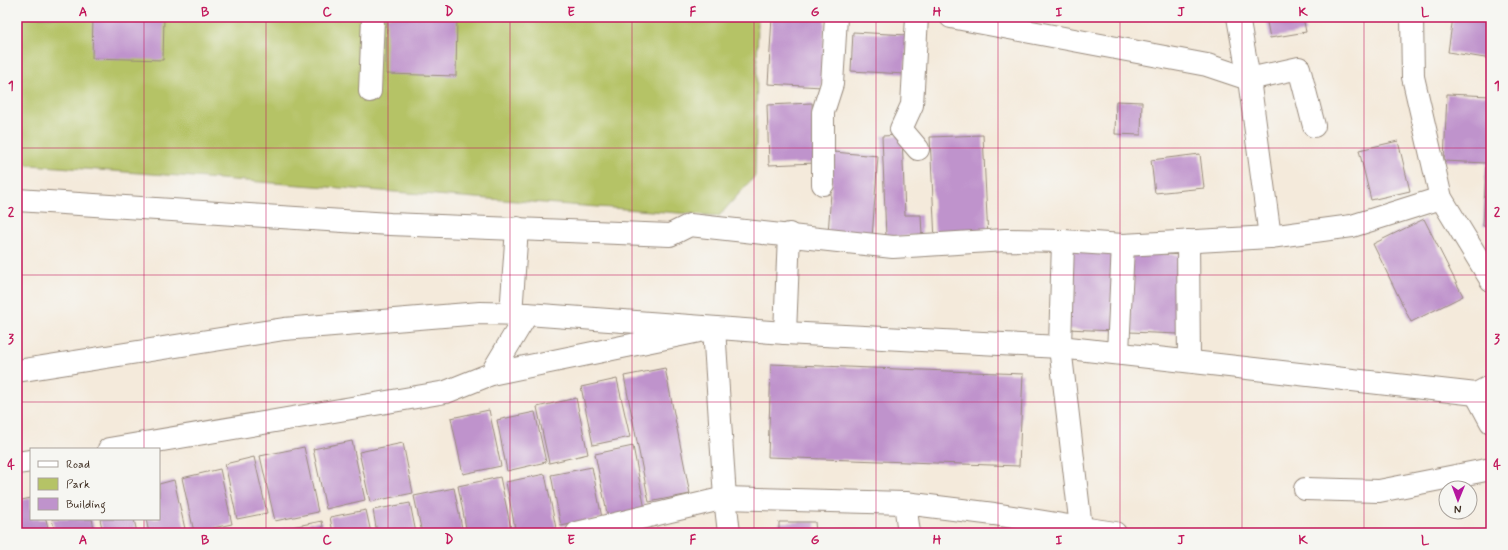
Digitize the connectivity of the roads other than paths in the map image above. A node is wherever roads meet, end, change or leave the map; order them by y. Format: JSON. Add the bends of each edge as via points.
{"nodes":[{"id":1,"x":373,"y":17,"type":"edge"},
{"id":2,"x":836,"y":17,"type":"edge"},
{"id":3,"x":917,"y":17,"type":"edge"},
{"id":4,"x":951,"y":17,"type":"edge"},
{"id":5,"x":1238,"y":17,"type":"edge"},
{"id":6,"x":1412,"y":17,"type":"edge"},
{"id":7,"x":1249,"y":79,"type":"junction"},
{"id":8,"x":370,"y":91,"type":"dead end"},
{"id":9,"x":1314,"y":126,"type":"dead end"},
{"id":10,"x":918,"y":149,"type":"dead end"},
{"id":11,"x":823,"y":184,"type":"dead end"},
{"id":12,"x":1441,"y":198,"type":"junction"},
{"id":13,"x":17,"y":200,"type":"edge"},
{"id":14,"x":517,"y":228,"type":"junction"},
{"id":15,"x":789,"y":234,"type":"junction"},
{"id":16,"x":1270,"y":237,"type":"junction"},
{"id":17,"x":1063,"y":241,"type":"junction"},
{"id":18,"x":1188,"y":241,"type":"junction"},
{"id":19,"x":1122,"y":245,"type":"junction"},
{"id":20,"x":1491,"y":280,"type":"edge"},
{"id":21,"x":519,"y":314,"type":"junction"},
{"id":22,"x":714,"y":328,"type":"junction"},
{"id":23,"x":786,"y":333,"type":"junction"},
{"id":24,"x":1060,"y":347,"type":"junction"},
{"id":25,"x":1118,"y":352,"type":"junction"},
{"id":26,"x":1189,"y":360,"type":"junction"},
{"id":27,"x":17,"y":371,"type":"edge"},
{"id":28,"x":491,"y":374,"type":"junction"},
{"id":29,"x":1484,"y":390,"type":"edge"},
{"id":30,"x":1491,"y":422,"type":"edge"},
{"id":31,"x":116,"y":448,"type":"edge"},
{"id":32,"x":30,"y":461,"type":"edge"},
{"id":33,"x":17,"y":463,"type":"edge"},
{"id":34,"x":1491,"y":469,"type":"edge"},
{"id":35,"x":1305,"y":489,"type":"dead end"},
{"id":36,"x":725,"y":498,"type":"junction"},
{"id":37,"x":905,"y":503,"type":"junction"},
{"id":38,"x":995,"y":524,"type":"edge"},
{"id":39,"x":1082,"y":531,"type":"edge"},
{"id":40,"x":577,"y":533,"type":"edge"},
{"id":41,"x":729,"y":533,"type":"edge"},
{"id":42,"x":910,"y":533,"type":"edge"},
{"id":43,"x":1115,"y":533,"type":"edge"}],
"edges":[{"from":1,"to":8,"type":"street"},
{"from":2,"to":11,"type":"street","via":[[832,84],[824,112]]},
{"from":3,"to":10,"type":"street","via":[[912,105],[901,129]]},
{"from":4,"to":7,"type":"street","via":[[1207,65]]},
{"from":5,"to":7,"type":"street"},
{"from":6,"to":12,"type":"street","via":[[1413,77]]},
{"from":7,"to":9,"type":"street","via":[[1299,68]]},
{"from":7,"to":16,"type":"street"},
{"from":12,"to":16,"type":"street","via":[[1352,226]]},
{"from":12,"to":20,"type":"street"},
{"from":13,"to":14,"type":"street","via":[[390,224]]},
{"from":14,"to":15,"type":"street","via":[[670,235],[690,225]]},
{"from":14,"to":21,"type":"street"},
{"from":15,"to":17,"type":"street","via":[[894,246],[1005,240]]},
{"from":15,"to":23,"type":"street"},
{"from":16,"to":18,"type":"street"},
{"from":17,"to":19,"type":"street"},
{"from":17,"to":24,"type":"street"},
{"from":18,"to":19,"type":"street"},
{"from":18,"to":26,"type":"street"},
{"from":19,"to":25,"type":"street"},
{"from":21,"to":22,"type":"street"},
{"from":21,"to":27,"type":"street","via":[[480,313],[284,329]]},
{"from":21,"to":28,"type":"street"},
{"from":22,"to":23,"type":"street"},
{"from":22,"to":28,"type":"street"},
{"from":22,"to":36,"type":"street"},
{"from":23,"to":24,"type":"street"},
{"from":24,"to":25,"type":"street"},
{"from":24,"to":39,"type":"street"},
{"from":25,"to":26,"type":"street"},
{"from":26,"to":29,"type":"street"},
{"from":28,"to":31,"type":"street","via":[[446,392]]},
{"from":29,"to":30,"type":"street"},
{"from":32,"to":33,"type":"street"},
{"from":34,"to":35,"type":"street","via":[[1379,491]]},
{"from":36,"to":37,"type":"street"},
{"from":36,"to":40,"type":"street"},
{"from":36,"to":41,"type":"street"},
{"from":37,"to":38,"type":"street"},
{"from":37,"to":42,"type":"street"},
{"from":38,"to":39,"type":"street"},
{"from":39,"to":43,"type":"street"}]}
